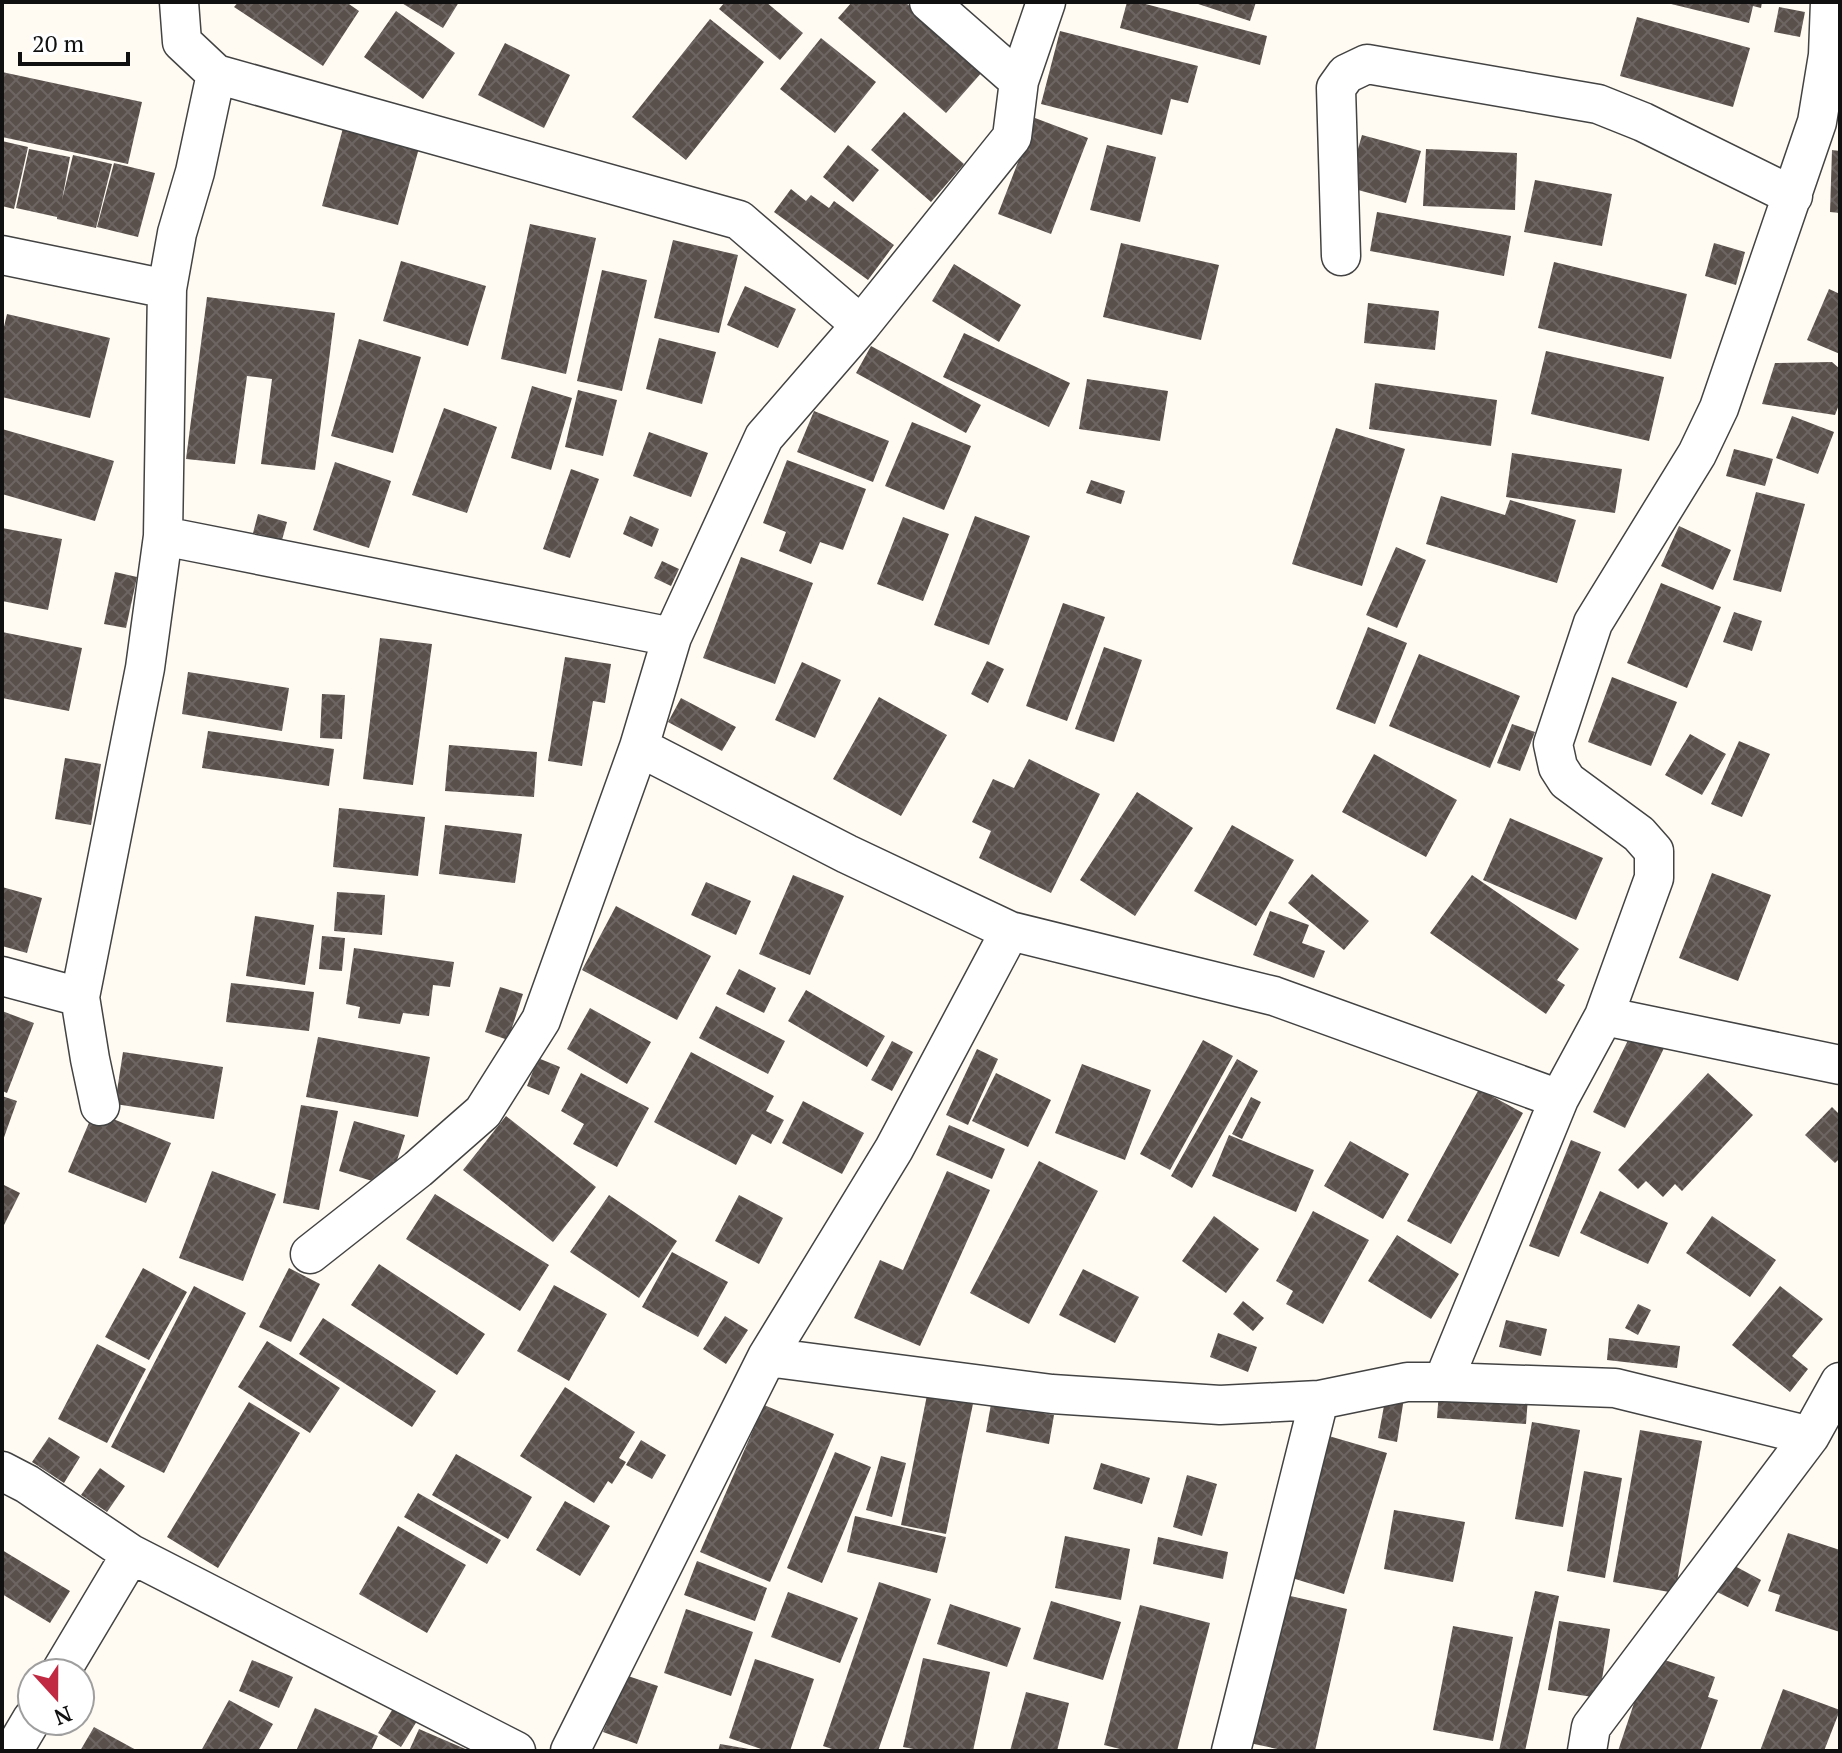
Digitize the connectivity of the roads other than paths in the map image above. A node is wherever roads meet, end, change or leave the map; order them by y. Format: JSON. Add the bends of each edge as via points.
{"nodes":[{"id":1,"x":179,"y":2,"type":"edge"},
{"id":2,"x":929,"y":2,"type":"edge"},
{"id":3,"x":1046,"y":2,"type":"edge"},
{"id":4,"x":1830,"y":2,"type":"edge"},
{"id":5,"x":216,"y":74,"type":"junction"},
{"id":6,"x":1019,"y":81,"type":"junction"},
{"id":7,"x":1793,"y":196,"type":"junction"},
{"id":8,"x":2,"y":255,"type":"edge"},
{"id":9,"x":1341,"y":256,"type":"dead end"},
{"id":10,"x":167,"y":289,"type":"junction"},
{"id":11,"x":861,"y":325,"type":"junction"},
{"id":12,"x":163,"y":536,"type":"junction"},
{"id":13,"x":672,"y":637,"type":"junction"},
{"id":14,"x":639,"y":747,"type":"junction"},
{"id":15,"x":1010,"y":931,"type":"junction"},
{"id":16,"x":2,"y":976,"type":"edge"},
{"id":17,"x":80,"y":997,"type":"junction"},
{"id":18,"x":1604,"y":1016,"type":"junction"},
{"id":19,"x":1840,"y":1065,"type":"edge"},
{"id":20,"x":1559,"y":1099,"type":"junction"},
{"id":21,"x":100,"y":1106,"type":"dead end"},
{"id":22,"x":310,"y":1254,"type":"dead end"},
{"id":23,"x":767,"y":1357,"type":"junction"},
{"id":24,"x":1443,"y":1382,"type":"junction"},
{"id":25,"x":1840,"y":1382,"type":"edge"},
{"id":26,"x":1319,"y":1400,"type":"junction"},
{"id":27,"x":1810,"y":1436,"type":"junction"},
{"id":28,"x":2,"y":1471,"type":"edge"},
{"id":29,"x":131,"y":1554,"type":"junction"},
{"id":30,"x":70,"y":1657,"type":"edge"},
{"id":31,"x":513,"y":1750,"type":"edge"},
{"id":32,"x":570,"y":1751,"type":"edge"},
{"id":33,"x":1231,"y":1751,"type":"edge"},
{"id":34,"x":1587,"y":1751,"type":"edge"}],
"edges":[{"from":1,"to":5,"type":"street","via":[[182,42]]},
{"from":2,"to":6,"type":"street"},
{"from":3,"to":6,"type":"street"},
{"from":4,"to":7,"type":"street","via":[[1817,122]]},
{"from":5,"to":10,"type":"street"},
{"from":5,"to":11,"type":"street","via":[[739,220]]},
{"from":6,"to":11,"type":"street","via":[[1012,137]]},
{"from":7,"to":9,"type":"street","via":[[1598,104],[1367,64],[1346,74],[1336,88]]},
{"from":7,"to":18,"type":"street","via":[[1719,408],[1697,454],[1593,623],[1553,744],[1567,781],[1654,851],[1654,878]]},
{"from":8,"to":10,"type":"street"},
{"from":10,"to":12,"type":"street"},
{"from":11,"to":13,"type":"street","via":[[764,437]]},
{"from":12,"to":13,"type":"street"},
{"from":12,"to":17,"type":"street","via":[[145,668]]},
{"from":13,"to":14,"type":"street"},
{"from":14,"to":15,"type":"street"},
{"from":14,"to":22,"type":"street","via":[[541,1020],[483,1112]]},
{"from":15,"to":20,"type":"street","via":[[1274,996]]},
{"from":15,"to":23,"type":"street","via":[[894,1149]]},
{"from":16,"to":17,"type":"street"},
{"from":17,"to":21,"type":"street"},
{"from":18,"to":19,"type":"street"},
{"from":18,"to":20,"type":"street"},
{"from":20,"to":24,"type":"street"},
{"from":23,"to":26,"type":"street","via":[[1052,1394],[1220,1405]]},
{"from":23,"to":32,"type":"street"},
{"from":24,"to":26,"type":"street","via":[[1407,1382]]},
{"from":24,"to":27,"type":"street","via":[[1615,1388]]},
{"from":25,"to":27,"type":"street"},
{"from":26,"to":33,"type":"street"},
{"from":27,"to":34,"type":"street","via":[[1591,1727]]},
{"from":28,"to":29,"type":"street"},
{"from":29,"to":30,"type":"street"},
{"from":29,"to":31,"type":"street"}]}
